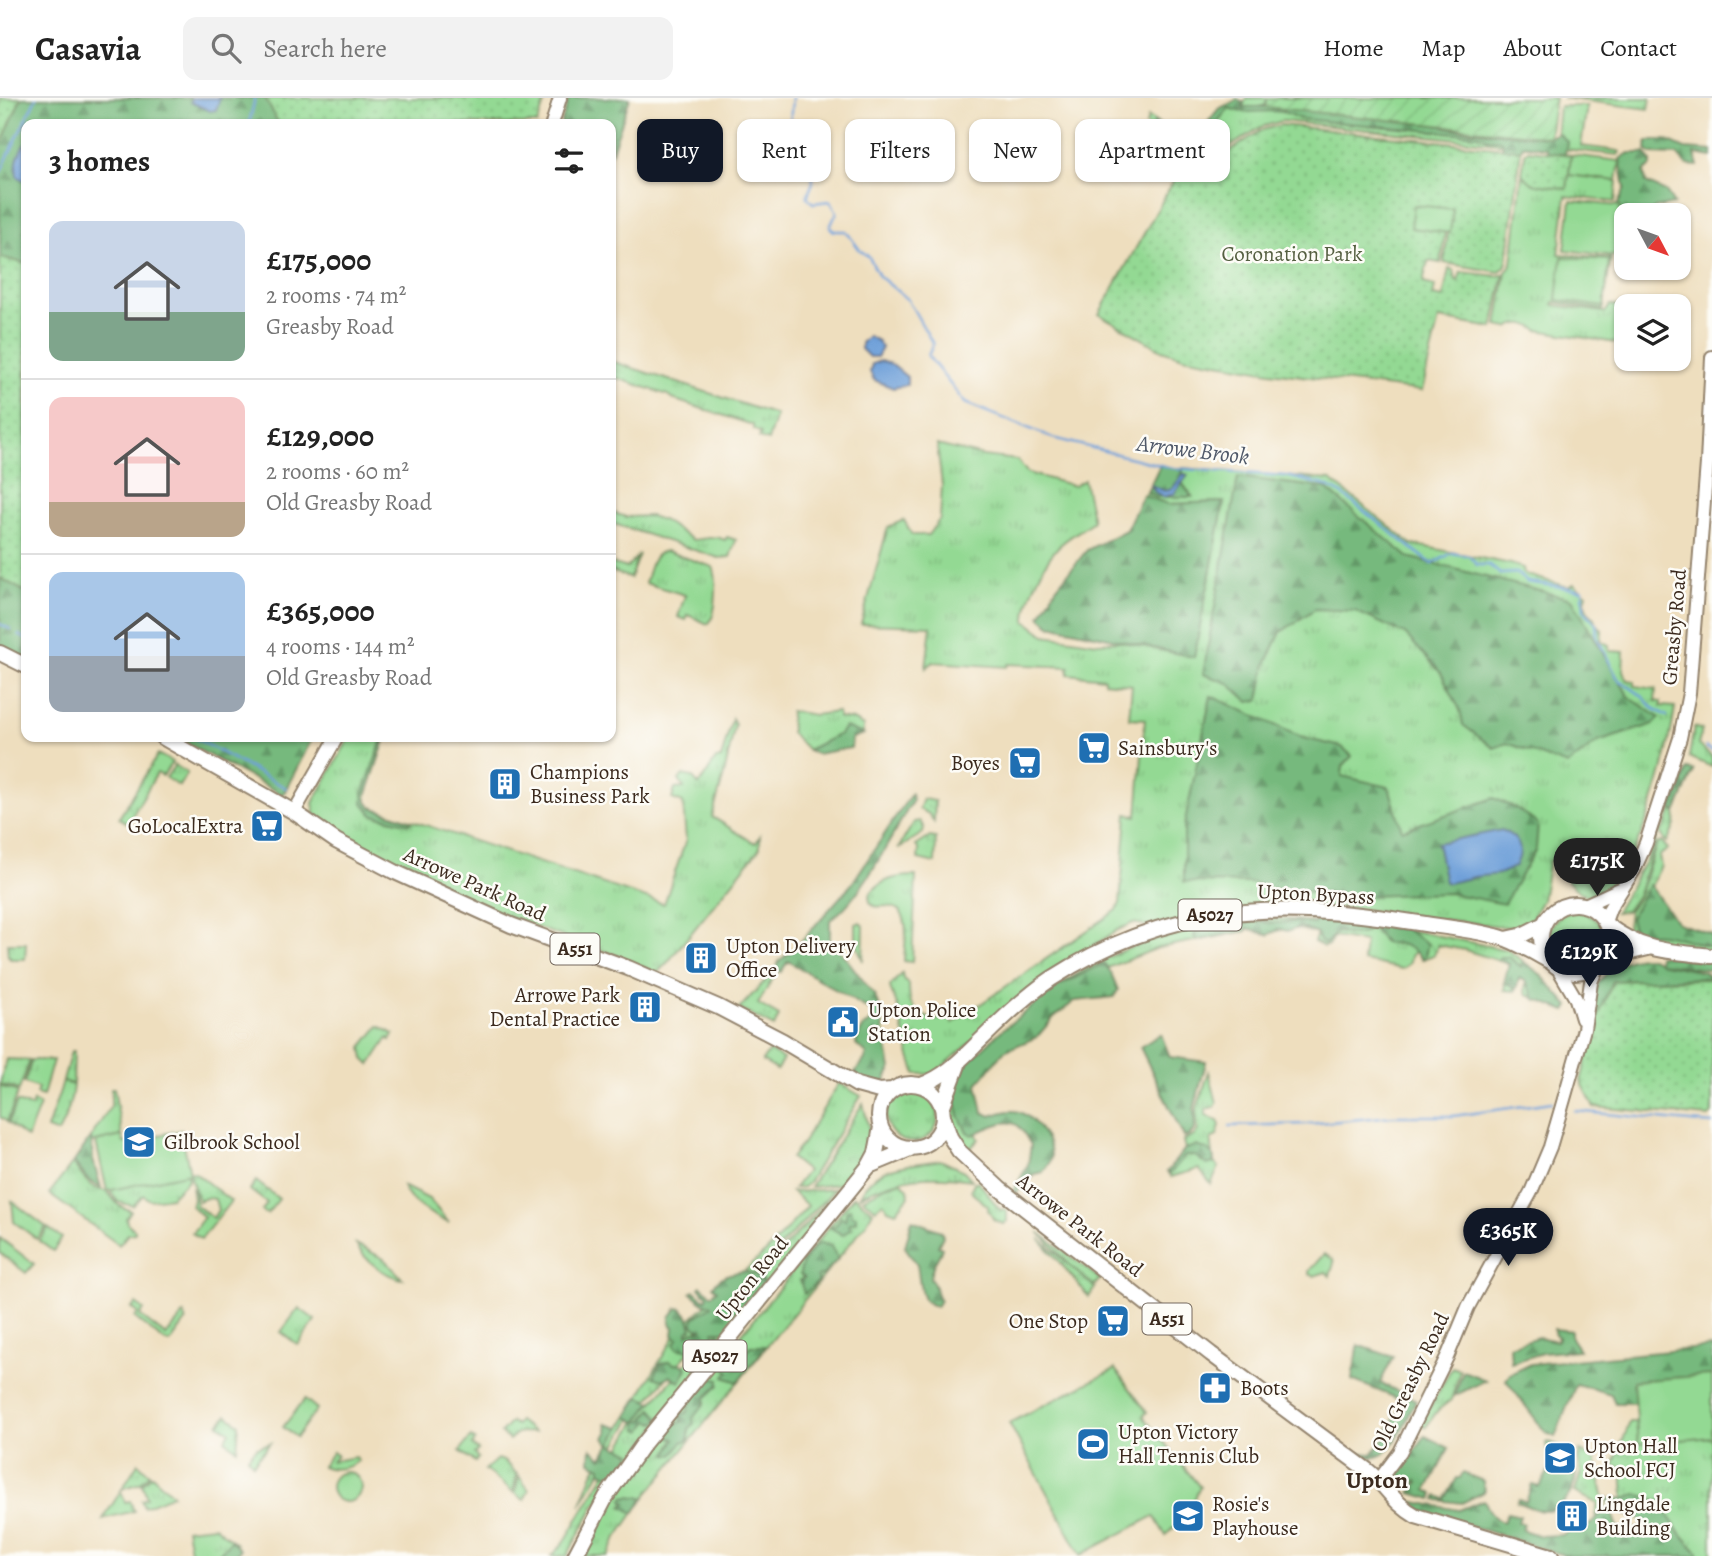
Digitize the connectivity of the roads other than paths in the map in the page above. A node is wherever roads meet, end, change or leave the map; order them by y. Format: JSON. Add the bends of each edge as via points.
{"nodes":[{"id":1,"x":561,"y":98,"type":"edge"},
{"id":2,"x":554,"y":119,"type":"edge"},
{"id":3,"x":1712,"y":356,"type":"edge"},
{"id":4,"x":0,"y":653,"type":"edge"},
{"id":5,"x":21,"y":664,"type":"edge"},
{"id":6,"x":171,"y":742,"type":"edge"},
{"id":7,"x":334,"y":742,"type":"edge"},
{"id":8,"x":294,"y":812,"type":"junction"},
{"id":9,"x":1621,"y":888,"type":"junction"},
{"id":10,"x":1585,"y":905,"type":"junction"},
{"id":11,"x":1606,"y":923,"type":"junction"},
{"id":12,"x":1544,"y":924,"type":"junction"},
{"id":13,"x":1506,"y":939,"type":"junction"},
{"id":14,"x":1648,"y":948,"type":"junction"},
{"id":15,"x":1712,"y":956,"type":"edge"},
{"id":16,"x":1601,"y":960,"type":"junction"},
{"id":17,"x":1554,"y":964,"type":"junction"},
{"id":18,"x":1584,"y":1029,"type":"junction"},
{"id":19,"x":958,"y":1063,"type":"junction"},
{"id":20,"x":858,"y":1085,"type":"junction"},
{"id":21,"x":920,"y":1086,"type":"junction"},
{"id":22,"x":892,"y":1090,"type":"junction"},
{"id":23,"x":943,"y":1112,"type":"junction"},
{"id":24,"x":880,"y":1123,"type":"junction"},
{"id":25,"x":913,"y":1148,"type":"junction"},
{"id":26,"x":960,"y":1151,"type":"junction"},
{"id":27,"x":870,"y":1166,"type":"junction"},
{"id":28,"x":1380,"y":1480,"type":"junction"},
{"id":29,"x":575,"y":1556,"type":"edge"},
{"id":30,"x":1551,"y":1556,"type":"edge"}],
"edges":[{"from":1,"to":2,"type":"main road"},
{"from":3,"to":9,"type":"main road","name":"Greasby Road","via":[[1689,693],[1680,738],[1646,843]]},
{"from":4,"to":5,"type":"main road"},
{"from":6,"to":8,"type":"main road","name":"Arrowe Park Road","number":"A551"},
{"from":7,"to":8,"type":"main road"},
{"from":8,"to":20,"type":"main road","name":"Arrowe Park Road","number":"A551","via":[[395,873],[511,925],[718,1007]]},
{"from":9,"to":10,"type":"main road"},
{"from":9,"to":11,"type":"main road","name":"Greasby Road"},
{"from":10,"to":11,"type":"main road"},
{"from":10,"to":12,"type":"main road","via":[[1562,907]]},
{"from":11,"to":14,"type":"main road"},
{"from":11,"to":16,"type":"main road","via":[[1609,943]]},
{"from":12,"to":13,"type":"main road","name":"Upton Bypass"},
{"from":12,"to":17,"type":"main road","via":[[1542,945]]},
{"from":13,"to":17,"type":"main road","name":"Upton Bypass","number":"A5027"},
{"from":13,"to":19,"type":"main road","name":"Upton Bypass","number":"A5027","via":[[1322,912],[1272,909],[1198,917],[1118,943],[1050,980]]},
{"from":14,"to":15,"type":"main road"},
{"from":14,"to":16,"type":"main road"},
{"from":16,"to":17,"type":"main road","via":[[1583,971]]},
{"from":16,"to":18,"type":"main road","name":"Old Greasby Road","via":[[1591,982]]},
{"from":17,"to":18,"type":"main road","via":[[1576,999]]},
{"from":18,"to":28,"type":"main road","name":"Old Greasby Road","via":[[1550,1147],[1531,1192],[1468,1307],[1400,1452]]},
{"from":19,"to":21,"type":"main road","name":"Upton Bypass","number":"A5027"},
{"from":19,"to":23,"type":"main road","name":"Upton Bypass","number":"A5027"},
{"from":20,"to":22,"type":"main road","name":"Arrowe Park Road","number":"A551"},
{"from":20,"to":24,"type":"main road","name":"Arrowe Park Road","number":"A551"},
{"from":21,"to":22,"type":"main road","via":[[902,1085]]},
{"from":21,"to":23,"type":"main road","via":[[934,1094]]},
{"from":22,"to":24,"type":"main road","via":[[885,1098]]},
{"from":23,"to":25,"type":"main road","via":[[942,1125],[932,1141]]},
{"from":23,"to":26,"type":"main road","name":"Arrowe Park Road"},
{"from":24,"to":25,"type":"main road","via":[[893,1143]]},
{"from":24,"to":27,"type":"main road","name":"Upton Road","number":"A5027"},
{"from":25,"to":26,"type":"main road"},
{"from":25,"to":27,"type":"main road","name":"Upton Road","number":"A5027"},
{"from":26,"to":28,"type":"main road","name":"Arrowe Park Road","number":"A551","via":[[1052,1231]]},
{"from":27,"to":29,"type":"main road","name":"Upton Road","number":"A5027","via":[[641,1447],[606,1497]]},
{"from":28,"to":30,"type":"main road","number":"A551","via":[[1399,1506],[1416,1516]]}]}
